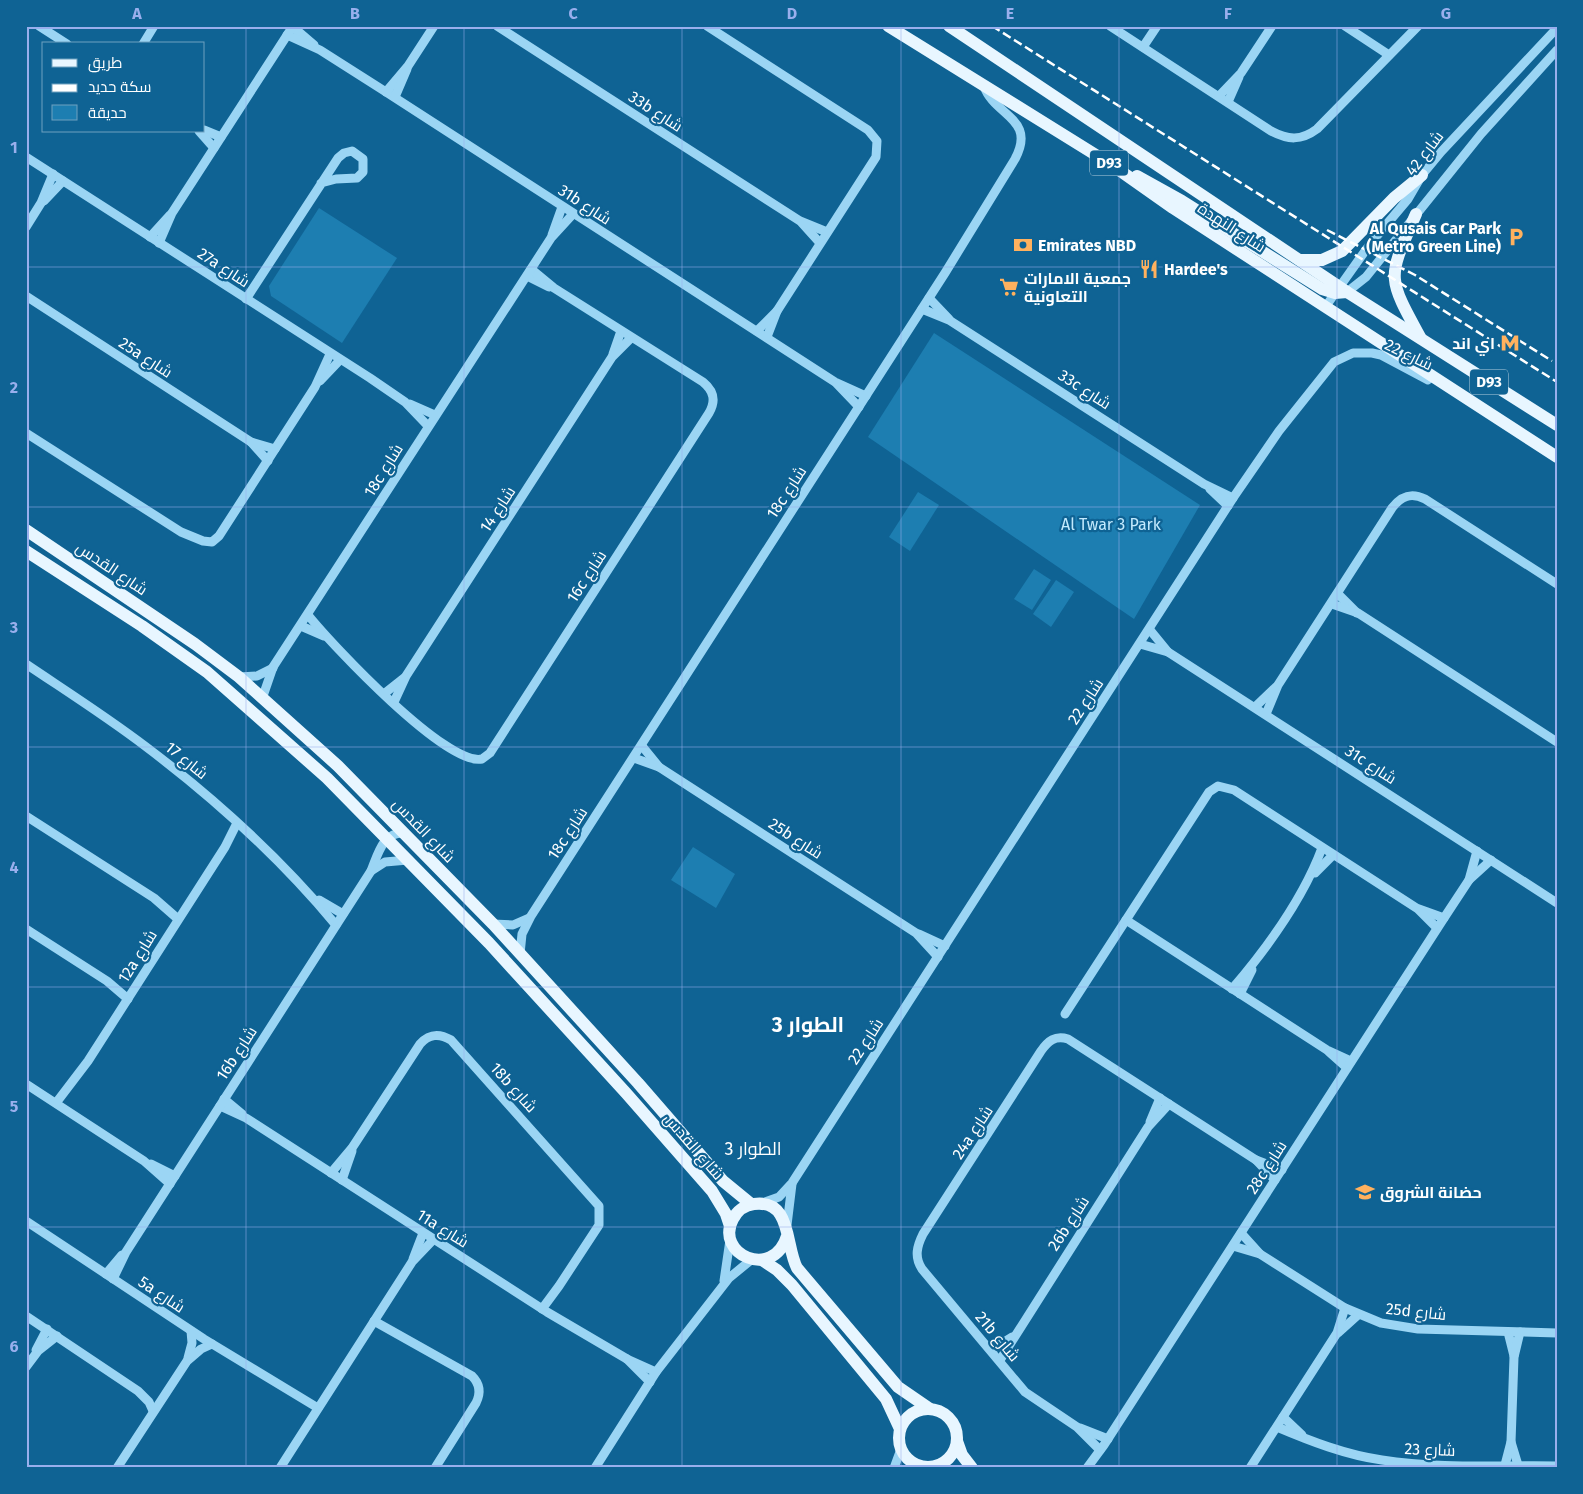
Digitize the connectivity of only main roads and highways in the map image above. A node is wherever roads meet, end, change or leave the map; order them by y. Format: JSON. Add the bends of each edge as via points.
{"nodes":[{"id":1,"x":888,"y":26,"type":"edge"},
{"id":2,"x":950,"y":26,"type":"edge"},
{"id":3,"x":1112,"y":165,"type":"junction"},
{"id":4,"x":1422,"y":175,"type":"road end"},
{"id":5,"x":1416,"y":214,"type":"road end"},
{"id":6,"x":1297,"y":259,"type":"junction"},
{"id":7,"x":1341,"y":291,"type":"junction"},
{"id":8,"x":1422,"y":339,"type":"junction"},
{"id":9,"x":1557,"y":425,"type":"edge"},
{"id":10,"x":1557,"y":458,"type":"edge"},
{"id":11,"x":26,"y":530,"type":"edge"},
{"id":12,"x":26,"y":551,"type":"edge"},
{"id":13,"x":207,"y":672,"type":"junction"},
{"id":14,"x":263,"y":696,"type":"junction"},
{"id":15,"x":756,"y":1204,"type":"junction"},
{"id":16,"x":730,"y":1231,"type":"junction"},
{"id":17,"x":787,"y":1231,"type":"junction"},
{"id":18,"x":757,"y":1260,"type":"junction"},
{"id":19,"x":930,"y":1409,"type":"junction"},
{"id":20,"x":900,"y":1429,"type":"junction"},
{"id":21,"x":957,"y":1441,"type":"junction"},
{"id":22,"x":914,"y":1466,"type":"edge"},
{"id":23,"x":937,"y":1467,"type":"edge"},
{"id":24,"x":972,"y":1468,"type":"edge"}],
"edges":[{"from":1,"to":3,"type":"main road","name":"شارع النهدة","number":"D93"},
{"from":2,"to":6,"type":"main road","name":"شارع النهدة","number":"D93"},
{"from":3,"to":7,"type":"main road","via":[[1167,192],[1316,285]]},
{"from":3,"to":10,"type":"main road","name":"شارع النهدة","number":"D93","via":[[1172,208]]},
{"from":4,"to":6,"type":"main road","via":[[1394,198],[1342,251],[1322,260]]},
{"from":5,"to":8,"type":"main road","via":[[1397,258],[1394,281]]},
{"from":6,"to":7,"type":"main road","name":"شارع النهدة","number":"D93"},
{"from":7,"to":8,"type":"main road","name":"شارع النهدة","number":"D93"},
{"from":8,"to":9,"type":"main road","name":"شارع النهدة","number":"D93"},
{"from":11,"to":14,"type":"main road","name":"شارع القدس","via":[[162,621]]},
{"from":12,"to":13,"type":"main road","name":"شارع القدس"},
{"from":13,"to":14,"type":"main road","via":[[219,674],[251,698]]},
{"from":13,"to":16,"type":"main road","name":"شارع القدس","via":[[327,778],[510,965],[720,1202]]},
{"from":14,"to":15,"type":"main road","name":"شارع القدس","via":[[338,766],[493,924],[723,1181]]},
{"from":15,"to":16,"type":"main road","via":[[738,1212]]},
{"from":15,"to":17,"type":"main road","via":[[778,1211]]},
{"from":16,"to":18,"type":"main road","via":[[737,1251]]},
{"from":17,"to":18,"type":"main road","via":[[779,1252]]},
{"from":17,"to":19,"type":"main road","via":[[792,1260],[804,1276],[898,1387]]},
{"from":18,"to":20,"type":"main road","via":[[788,1281],[878,1388],[891,1406]]},
{"from":19,"to":20,"type":"main road","via":[[912,1414]]},
{"from":19,"to":21,"type":"main road","via":[[950,1419]]},
{"from":20,"to":22,"type":"main road","via":[[901,1449]]},
{"from":21,"to":23,"type":"main road","via":[[950,1457]]},
{"from":21,"to":24,"type":"main road"},
{"from":22,"to":23,"type":"main road"}]}
